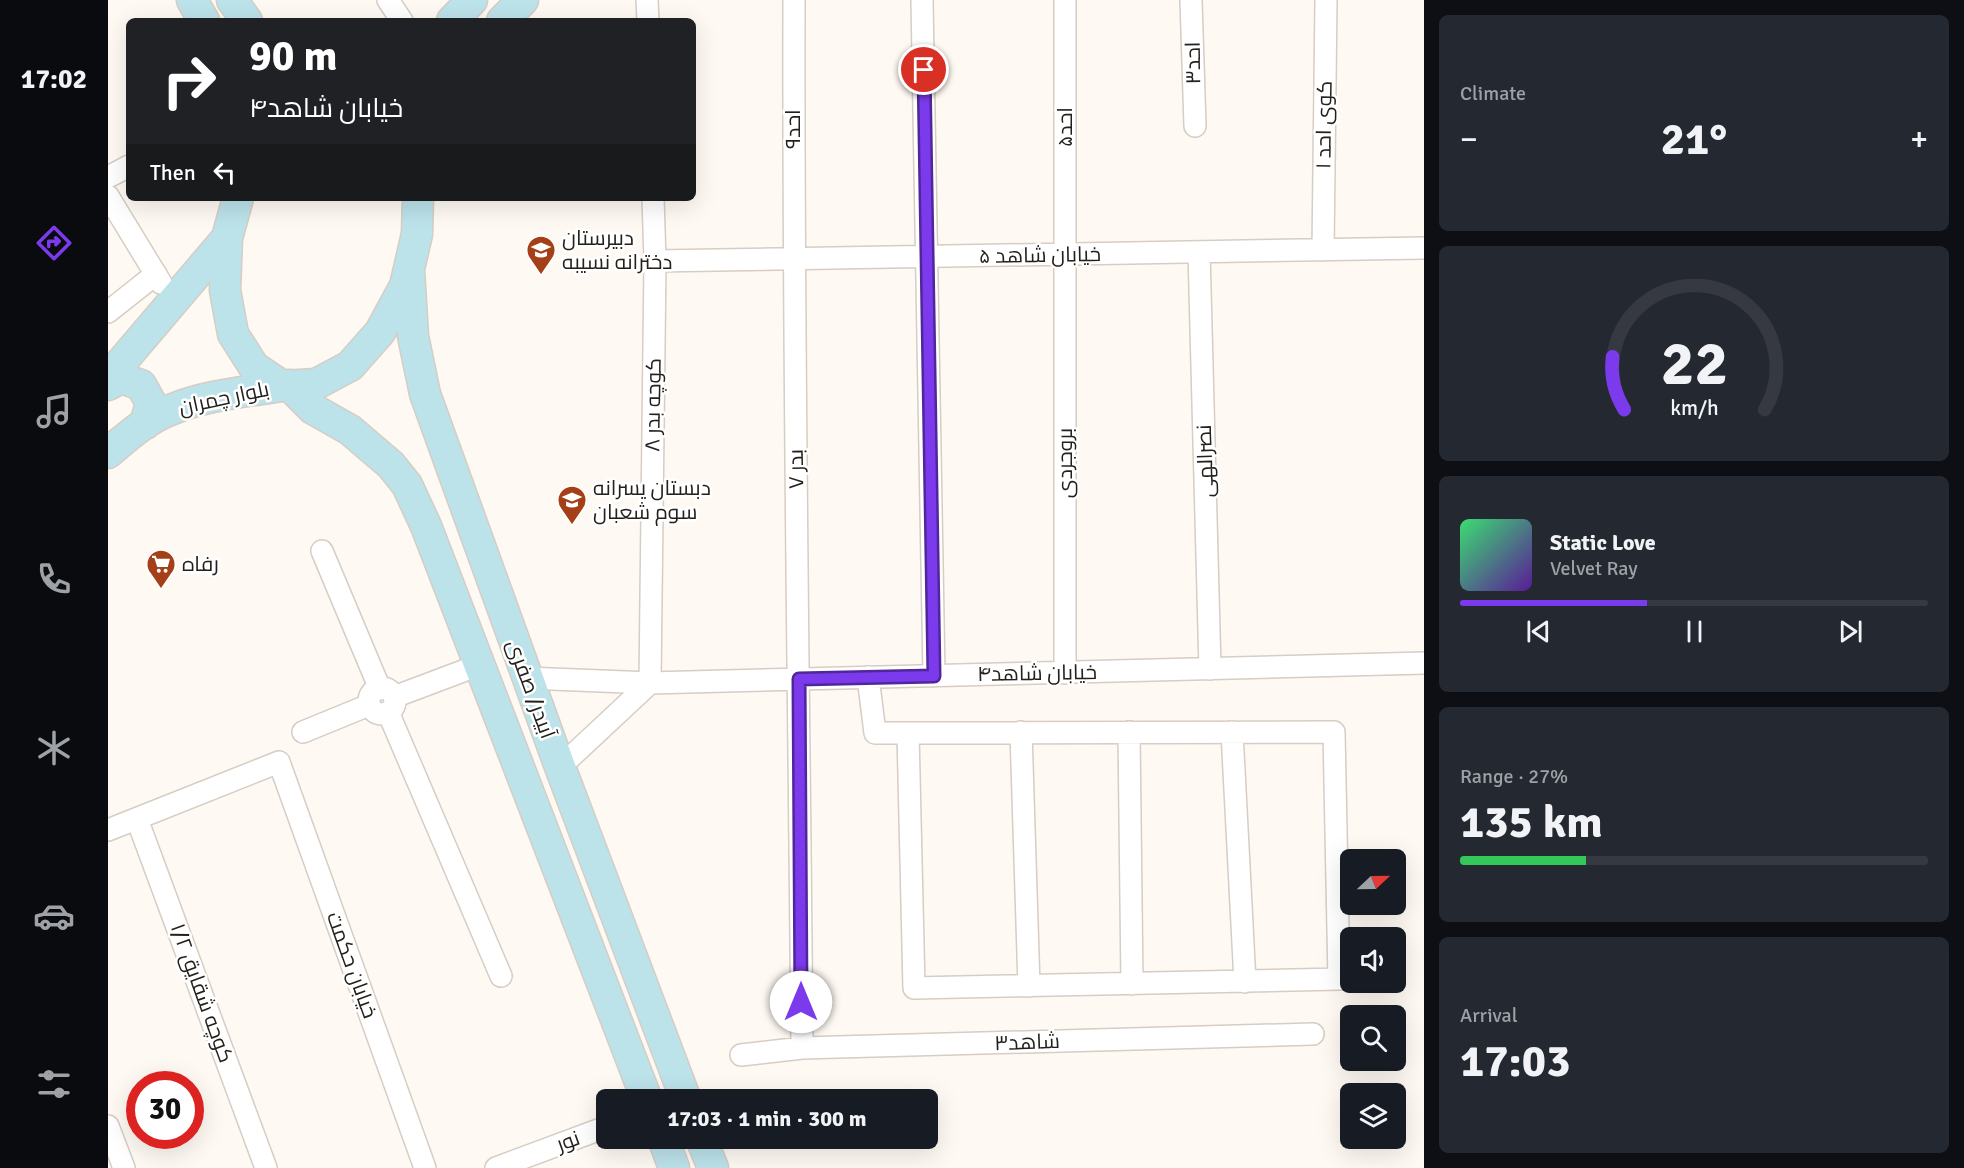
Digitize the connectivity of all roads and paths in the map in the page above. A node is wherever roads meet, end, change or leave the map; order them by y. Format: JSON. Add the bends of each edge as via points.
{"nodes":[{"id":1,"x":192,"y":0,"type":"edge"},
{"id":2,"x":232,"y":0,"type":"edge"},
{"id":3,"x":388,"y":0,"type":"edge"},
{"id":4,"x":523,"y":0,"type":"edge"},
{"id":5,"x":647,"y":0,"type":"edge"},
{"id":6,"x":794,"y":0,"type":"edge"},
{"id":7,"x":922,"y":0,"type":"edge"},
{"id":8,"x":1065,"y":0,"type":"edge"},
{"id":9,"x":1191,"y":0,"type":"edge"},
{"id":10,"x":1326,"y":0,"type":"edge"},
{"id":11,"x":202,"y":18,"type":"edge"},
{"id":12,"x":245,"y":18,"type":"edge"},
{"id":13,"x":400,"y":18,"type":"edge"},
{"id":14,"x":505,"y":18,"type":"edge"},
{"id":15,"x":648,"y":18,"type":"edge"},
{"id":16,"x":1195,"y":126,"type":"dead end"},
{"id":17,"x":126,"y":168,"type":"edge"},
{"id":18,"x":108,"y":177,"type":"edge"},
{"id":19,"x":108,"y":196,"type":"edge"},
{"id":20,"x":237,"y":201,"type":"edge"},
{"id":21,"x":418,"y":201,"type":"edge"},
{"id":22,"x":653,"y":201,"type":"edge"},
{"id":23,"x":227,"y":238,"type":"junction"},
{"id":24,"x":1424,"y":248,"type":"edge"},
{"id":25,"x":1323,"y":250,"type":"junction"},
{"id":26,"x":1199,"y":252,"type":"junction"},
{"id":27,"x":1065,"y":254,"type":"junction"},
{"id":28,"x":927,"y":257,"type":"junction"},
{"id":29,"x":793,"y":259,"type":"junction"},
{"id":30,"x":655,"y":261,"type":"junction"},
{"id":31,"x":409,"y":270,"type":"junction"},
{"id":32,"x":108,"y":312,"type":"edge"},
{"id":33,"x":108,"y":378,"type":"edge"},
{"id":34,"x":108,"y":385,"type":"edge"},
{"id":35,"x":286,"y":386,"type":"junction"},
{"id":36,"x":145,"y":424,"type":"junction"},
{"id":37,"x":108,"y":453,"type":"edge"},
{"id":38,"x":322,"y":552,"type":"dead end"},
{"id":39,"x":1424,"y":663,"type":"edge"},
{"id":40,"x":479,"y":665,"type":"junction"},
{"id":41,"x":1210,"y":669,"type":"junction"},
{"id":42,"x":1065,"y":673,"type":"junction"},
{"id":43,"x":934,"y":676,"type":"junction"},
{"id":44,"x":868,"y":677,"type":"junction"},
{"id":45,"x":527,"y":678,"type":"junction"},
{"id":46,"x":799,"y":679,"type":"junction"},
{"id":47,"x":650,"y":683,"type":"junction"},
{"id":48,"x":383,"y":701,"type":"junction"},
{"id":49,"x":303,"y":732,"type":"dead end"},
{"id":50,"x":1021,"y":732,"type":"junction"},
{"id":51,"x":1128,"y":732,"type":"junction"},
{"id":52,"x":1232,"y":732,"type":"junction"},
{"id":53,"x":909,"y":733,"type":"junction"},
{"id":54,"x":560,"y":767,"type":"junction"},
{"id":55,"x":137,"y":819,"type":"junction"},
{"id":56,"x":108,"y":830,"type":"edge"},
{"id":57,"x":501,"y":976,"type":"dead end"},
{"id":58,"x":1245,"y":981,"type":"junction"},
{"id":59,"x":1132,"y":984,"type":"junction"},
{"id":60,"x":1029,"y":986,"type":"junction"},
{"id":61,"x":1314,"y":1034,"type":"dead end"},
{"id":62,"x":802,"y":1048,"type":"junction"},
{"id":63,"x":741,"y":1055,"type":"dead end"},
{"id":64,"x":643,"y":1089,"type":"edge"},
{"id":65,"x":682,"y":1089,"type":"edge"},
{"id":66,"x":108,"y":1126,"type":"edge"},
{"id":67,"x":596,"y":1131,"type":"edge"},
{"id":68,"x":667,"y":1149,"type":"edge"},
{"id":69,"x":705,"y":1149,"type":"edge"},
{"id":70,"x":524,"y":1163,"type":"edge"},
{"id":71,"x":124,"y":1168,"type":"edge"},
{"id":72,"x":266,"y":1168,"type":"edge"},
{"id":73,"x":425,"y":1168,"type":"edge"},
{"id":74,"x":496,"y":1168,"type":"edge"},
{"id":75,"x":674,"y":1168,"type":"edge"},
{"id":76,"x":713,"y":1168,"type":"edge"}],
"edges":[{"from":1,"to":11,"type":"main road"},
{"from":2,"to":12,"type":"main road"},
{"from":3,"to":13,"type":"street"},
{"from":4,"to":14,"type":"main road"},
{"from":5,"to":15,"type":"street"},
{"from":6,"to":29,"type":"street","name":"احد۹"},
{"from":7,"to":28,"type":"street"},
{"from":8,"to":27,"type":"street","name":"احد۵"},
{"from":9,"to":16,"type":"street","name":"احد۳"},
{"from":10,"to":25,"type":"street","name":"کوی احد ۱"},
{"from":17,"to":18,"type":"street"},
{"from":19,"to":32,"type":"street","via":[[158,279]]},
{"from":20,"to":23,"type":"main road"},
{"from":21,"to":31,"type":"main road","via":[[417,234]]},
{"from":22,"to":30,"type":"street","name":"کوچه بدر ۸"},
{"from":23,"to":33,"type":"main road"},
{"from":23,"to":35,"type":"main road","name":"آبیدر/ صفری","via":[[225,290],[233,334],[254,367]]},
{"from":24,"to":25,"type":"street","name":"خیابان شاهد ۵"},
{"from":25,"to":26,"type":"street","name":"خیابان شاهد ۵"},
{"from":26,"to":27,"type":"street","name":"خیابان شاهد ۵"},
{"from":26,"to":41,"type":"street","name":"نصرالهی"},
{"from":27,"to":28,"type":"street","name":"خیابان شاهد ۵"},
{"from":27,"to":42,"type":"street","name":"بروجردی"},
{"from":28,"to":29,"type":"street","name":"خیابان شاهد ۵"},
{"from":28,"to":43,"type":"street"},
{"from":29,"to":30,"type":"street","name":"خیابان شاهد ۵"},
{"from":29,"to":46,"type":"street","name":"بدر ۷"},
{"from":30,"to":47,"type":"street","name":"کوچه بدر ۸"},
{"from":31,"to":35,"type":"main road","name":"بلوار چمران","via":[[405,286],[380,332],[350,366],[316,384]]},
{"from":31,"to":45,"type":"main road","name":"آبیدر/ صفری","via":[[413,336],[425,394]]},
{"from":34,"to":36,"type":"main road","via":[[121,378],[141,385],[151,403]]},
{"from":35,"to":36,"type":"main road","name":"بلوار چمران","via":[[216,397],[172,409]]},
{"from":35,"to":40,"type":"main road","name":"آبیدر/ صفری","via":[[366,442],[407,485]]},
{"from":36,"to":37,"type":"main road","name":"بلوار چمران"},
{"from":38,"to":48,"type":"street"},
{"from":39,"to":41,"type":"street","name":"خیابان شاهد۴"},
{"from":40,"to":48,"type":"street"},
{"from":40,"to":64,"type":"main road","name":"آبیدر/ صفری"},
{"from":41,"to":42,"type":"street","name":"خیابان شاهد۴"},
{"from":42,"to":43,"type":"street","name":"خیابان شاهد۴"},
{"from":43,"to":44,"type":"street","name":"خیابان شاهد۴"},
{"from":44,"to":46,"type":"street","name":"خیابان شاهد۴"},
{"from":44,"to":53,"type":"street","via":[[875,733]]},
{"from":45,"to":47,"type":"street","name":"خیابان شاهد۴"},
{"from":45,"to":54,"type":"main road","name":"آبیدر/ صفری"},
{"from":46,"to":47,"type":"street","name":"خیابان شاهد۴"},
{"from":46,"to":62,"type":"street","name":"بدر ۷"},
{"from":47,"to":54,"type":"street"},
{"from":48,"to":49,"type":"street"},
{"from":48,"to":57,"type":"street"},
{"from":50,"to":51,"type":"street"},
{"from":50,"to":53,"type":"street"},
{"from":50,"to":60,"type":"street"},
{"from":51,"to":52,"type":"street"},
{"from":51,"to":59,"type":"street"},
{"from":52,"to":58,"type":"street"},
{"from":52,"to":58,"type":"street","via":[[1334,732],[1339,979]]},
{"from":53,"to":60,"type":"street","via":[[914,988]]},
{"from":54,"to":65,"type":"main road","name":"آبیدر/ صفری"},
{"from":55,"to":56,"type":"street"},
{"from":55,"to":72,"type":"street","name":"کوچه شقایق ۱/۲"},
{"from":55,"to":73,"type":"street","name":"خیابان حکمت","via":[[279,762]]},
{"from":58,"to":59,"type":"street"},
{"from":59,"to":60,"type":"street"},
{"from":61,"to":62,"type":"street","name":"شاهد۳"},
{"from":62,"to":63,"type":"street","name":"شاهد۳"},
{"from":66,"to":71,"type":"street"},
{"from":67,"to":70,"type":"street","name":"نور"},
{"from":68,"to":75,"type":"main road"},
{"from":69,"to":76,"type":"main road"},
{"from":70,"to":74,"type":"street","name":"نور"}]}
